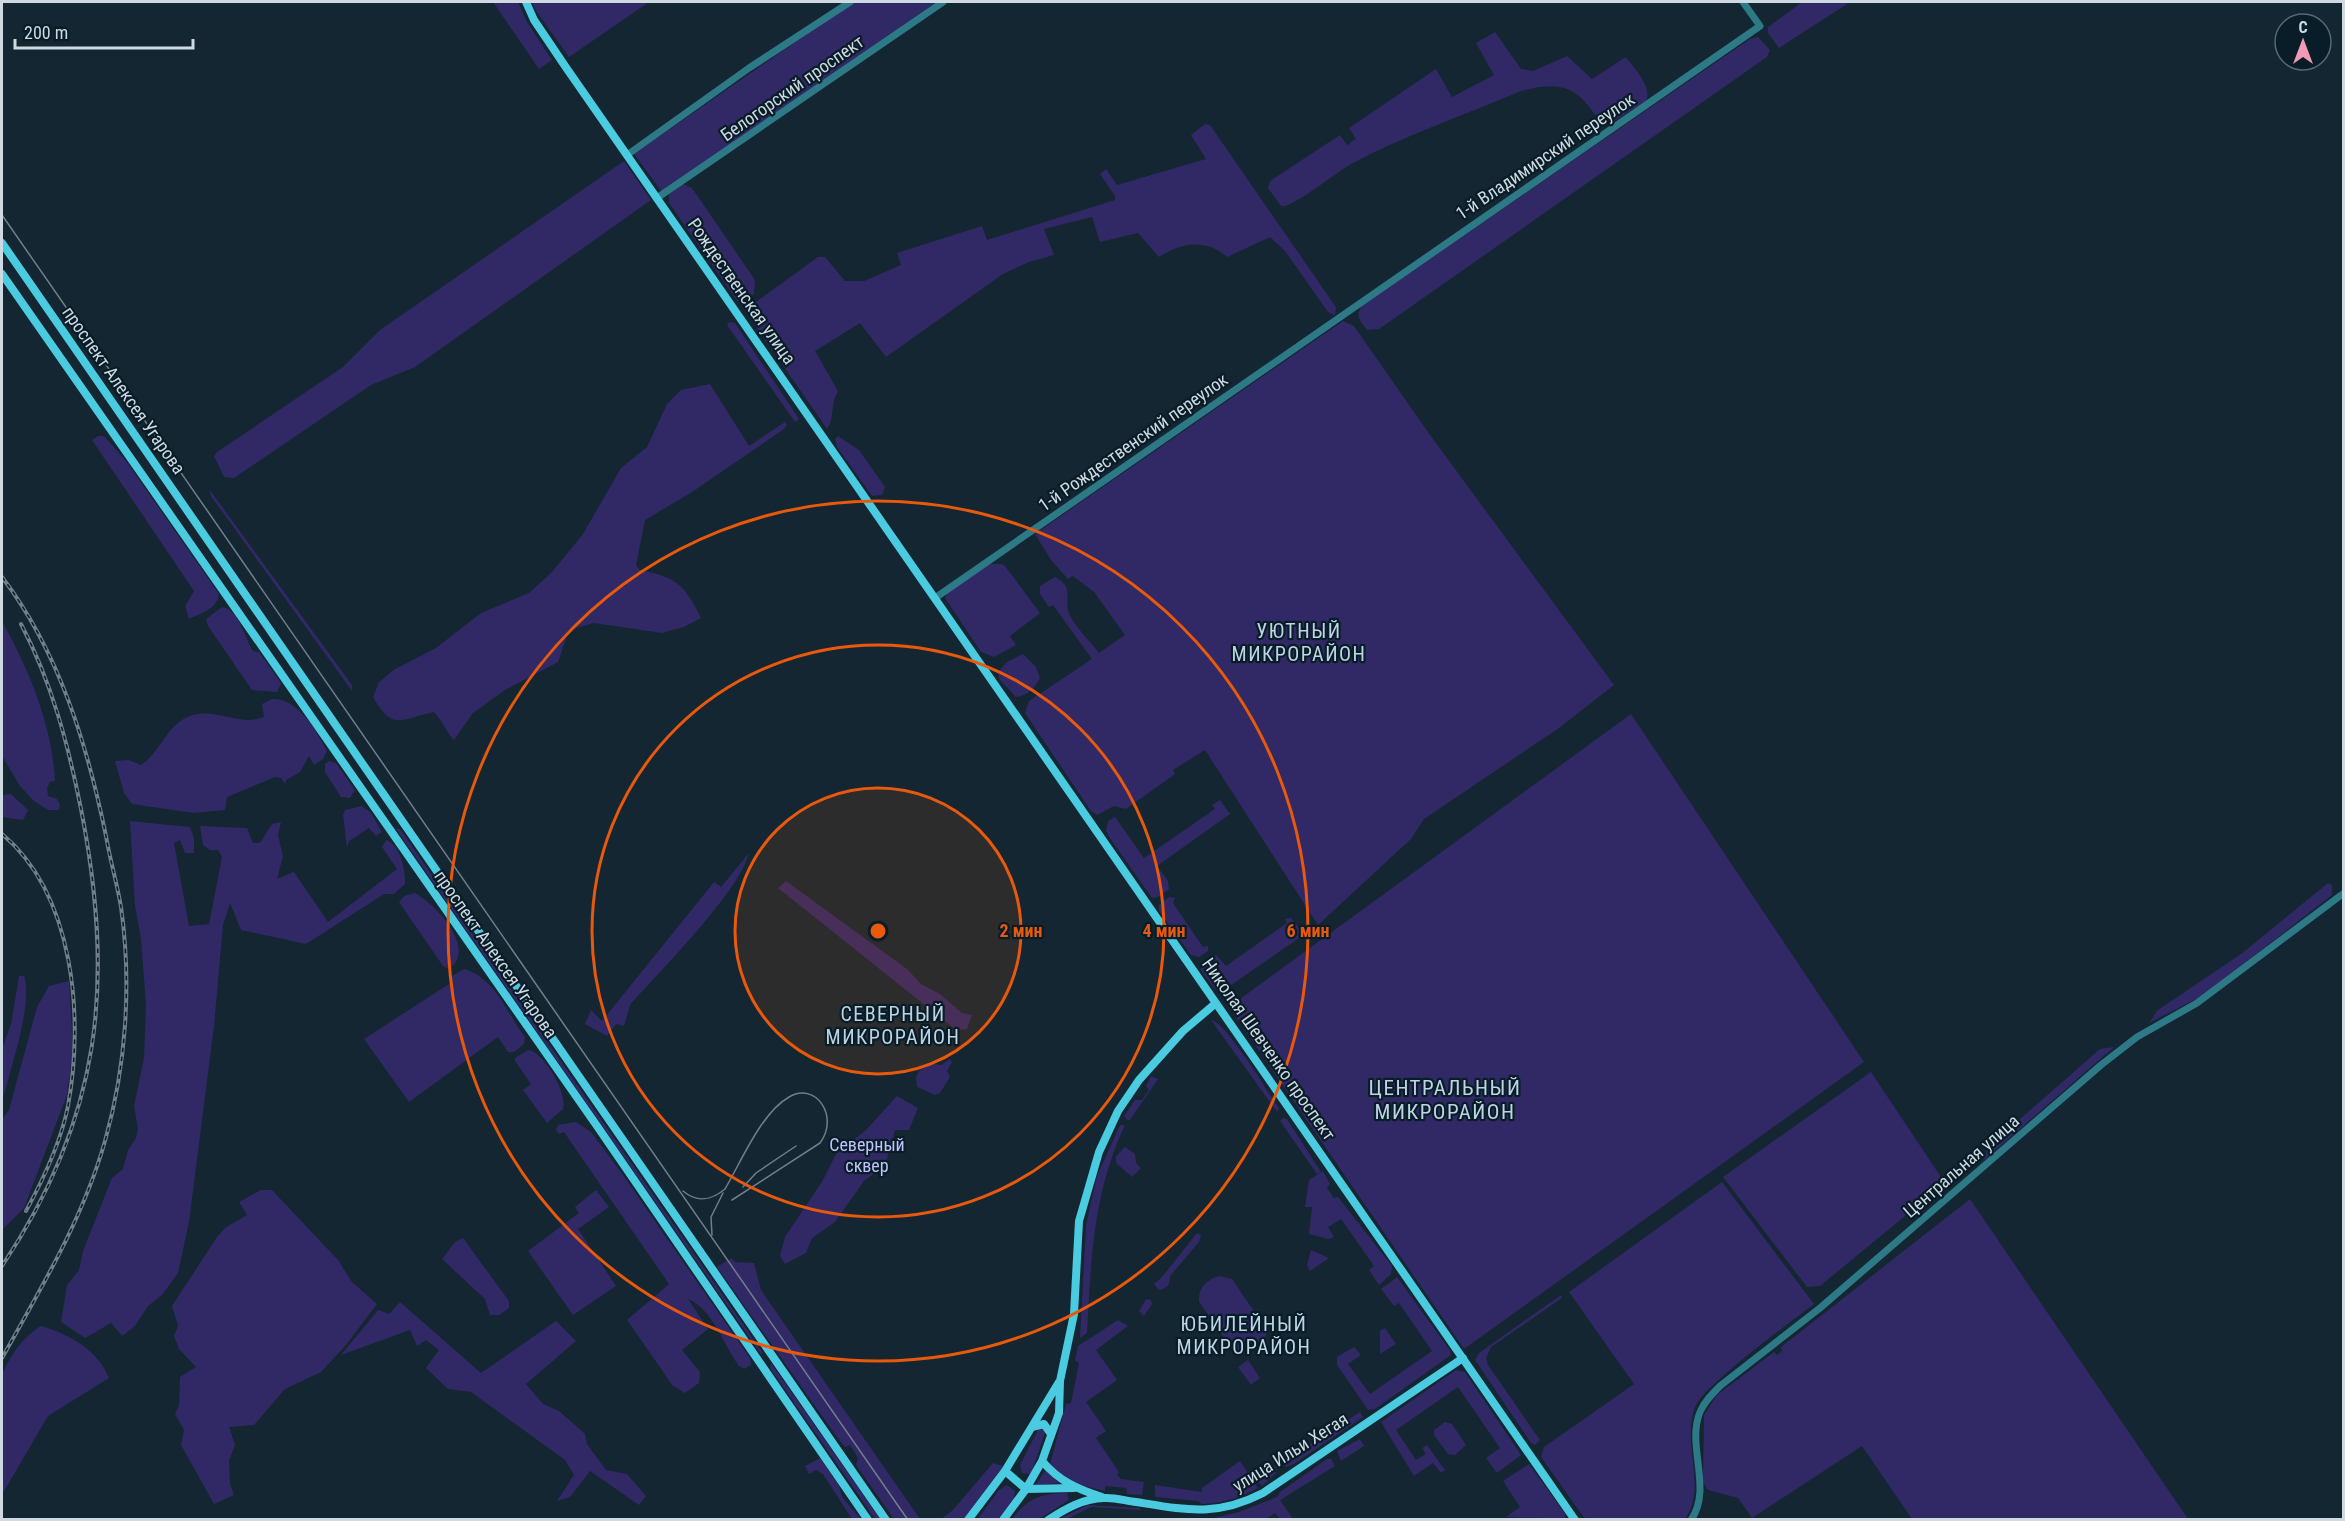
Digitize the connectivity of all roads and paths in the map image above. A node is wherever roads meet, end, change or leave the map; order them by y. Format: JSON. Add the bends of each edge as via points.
{"nodes":[{"id":1,"x":526,"y":2,"type":"edge"},
{"id":2,"x":850,"y":2,"type":"edge"},
{"id":3,"x":943,"y":2,"type":"edge"},
{"id":4,"x":1743,"y":2,"type":"edge"},
{"id":5,"x":627,"y":155,"type":"junction"},
{"id":6,"x":657,"y":198,"type":"junction"},
{"id":7,"x":2,"y":243,"type":"edge"},
{"id":8,"x":2,"y":274,"type":"edge"},
{"id":9,"x":1347,"y":311,"type":"joint"},
{"id":10,"x":217,"y":556,"type":"junction"},
{"id":11,"x":205,"y":564,"type":"junction"},
{"id":12,"x":935,"y":598,"type":"junction"},
{"id":13,"x":2343,"y":894,"type":"edge"},
{"id":14,"x":1216,"y":1003,"type":"junction"},
{"id":15,"x":771,"y":1354,"type":"junction"},
{"id":16,"x":1463,"y":1358,"type":"junction"},
{"id":17,"x":760,"y":1362,"type":"junction"},
{"id":18,"x":1060,"y":1381,"type":"junction"},
{"id":19,"x":1032,"y":1427,"type":"junction"},
{"id":20,"x":1051,"y":1434,"type":"junction"},
{"id":21,"x":1042,"y":1461,"type":"junction"},
{"id":22,"x":1005,"y":1471,"type":"junction"},
{"id":23,"x":1074,"y":1488,"type":"junction"},
{"id":24,"x":1026,"y":1489,"type":"junction"},
{"id":25,"x":1105,"y":1498,"type":"junction"},
{"id":26,"x":868,"y":1520,"type":"edge"},
{"id":27,"x":886,"y":1520,"type":"edge"},
{"id":28,"x":968,"y":1520,"type":"edge"},
{"id":29,"x":1003,"y":1520,"type":"edge"},
{"id":30,"x":1048,"y":1520,"type":"edge"},
{"id":31,"x":1575,"y":1520,"type":"edge"},
{"id":32,"x":1691,"y":1520,"type":"edge"}],
"edges":[{"from":1,"to":5,"type":"main road","name":"Рождественская улица","via":[[540,29]]},
{"from":2,"to":5,"type":"street"},
{"from":3,"to":6,"type":"street","name":"Белогорский проспект"},
{"from":4,"to":9,"type":"street","name":"1-й Владимирский переулок","via":[[1760,26]]},
{"from":5,"to":6,"type":"main road","name":"Рождественская улица"},
{"from":6,"to":12,"type":"main road","name":"Рождественская улица"},
{"from":7,"to":10,"type":"main road","name":"проспект Алексея Угарова"},
{"from":8,"to":11,"type":"main road","name":"проспект Алексея Угарова"},
{"from":9,"to":12,"type":"street","name":"1-й Рождественский переулок"},
{"from":10,"to":11,"type":"main road"},
{"from":10,"to":15,"type":"main road","name":"проспект Алексея Угарова"},
{"from":11,"to":17,"type":"main road","name":"проспект Алексея Угарова"},
{"from":12,"to":14,"type":"main road","name":"Николая Шевченко проспект"},
{"from":13,"to":32,"type":"street","name":"Центральная улица","via":[[2198,1003],[2137,1037],[2101,1065],[1820,1308],[1720,1386],[1699,1414],[1699,1495]]},
{"from":14,"to":16,"type":"main road","name":"Николая Шевченко проспект"},
{"from":14,"to":18,"type":"main road","via":[[1183,1031],[1139,1080],[1118,1111],[1099,1152],[1079,1221],[1073,1322]]},
{"from":15,"to":17,"type":"main road"},
{"from":15,"to":27,"type":"main road","name":"проспект Алексея Угарова"},
{"from":16,"to":25,"type":"main road","name":"улица Ильи Хегая","via":[[1263,1492],[1239,1504],[1203,1510]]},
{"from":16,"to":31,"type":"main road","name":"Николая Шевченко проспект"},
{"from":17,"to":26,"type":"main road","name":"проспект Алексея Угарова"},
{"from":18,"to":19,"type":"main road"},
{"from":18,"to":20,"type":"main road","via":[[1059,1413]]},
{"from":19,"to":20,"type":"main road","via":[[1044,1424]]},
{"from":19,"to":22,"type":"main road"},
{"from":20,"to":21,"type":"main road"},
{"from":21,"to":23,"type":"main road"},
{"from":21,"to":24,"type":"main road"},
{"from":22,"to":24,"type":"main road"},
{"from":22,"to":28,"type":"main road"},
{"from":23,"to":24,"type":"main road"},
{"from":23,"to":25,"type":"main road"},
{"from":24,"to":29,"type":"main road"},
{"from":25,"to":30,"type":"main road","name":"улица Ильи Хегая","via":[[1070,1506]]}]}
